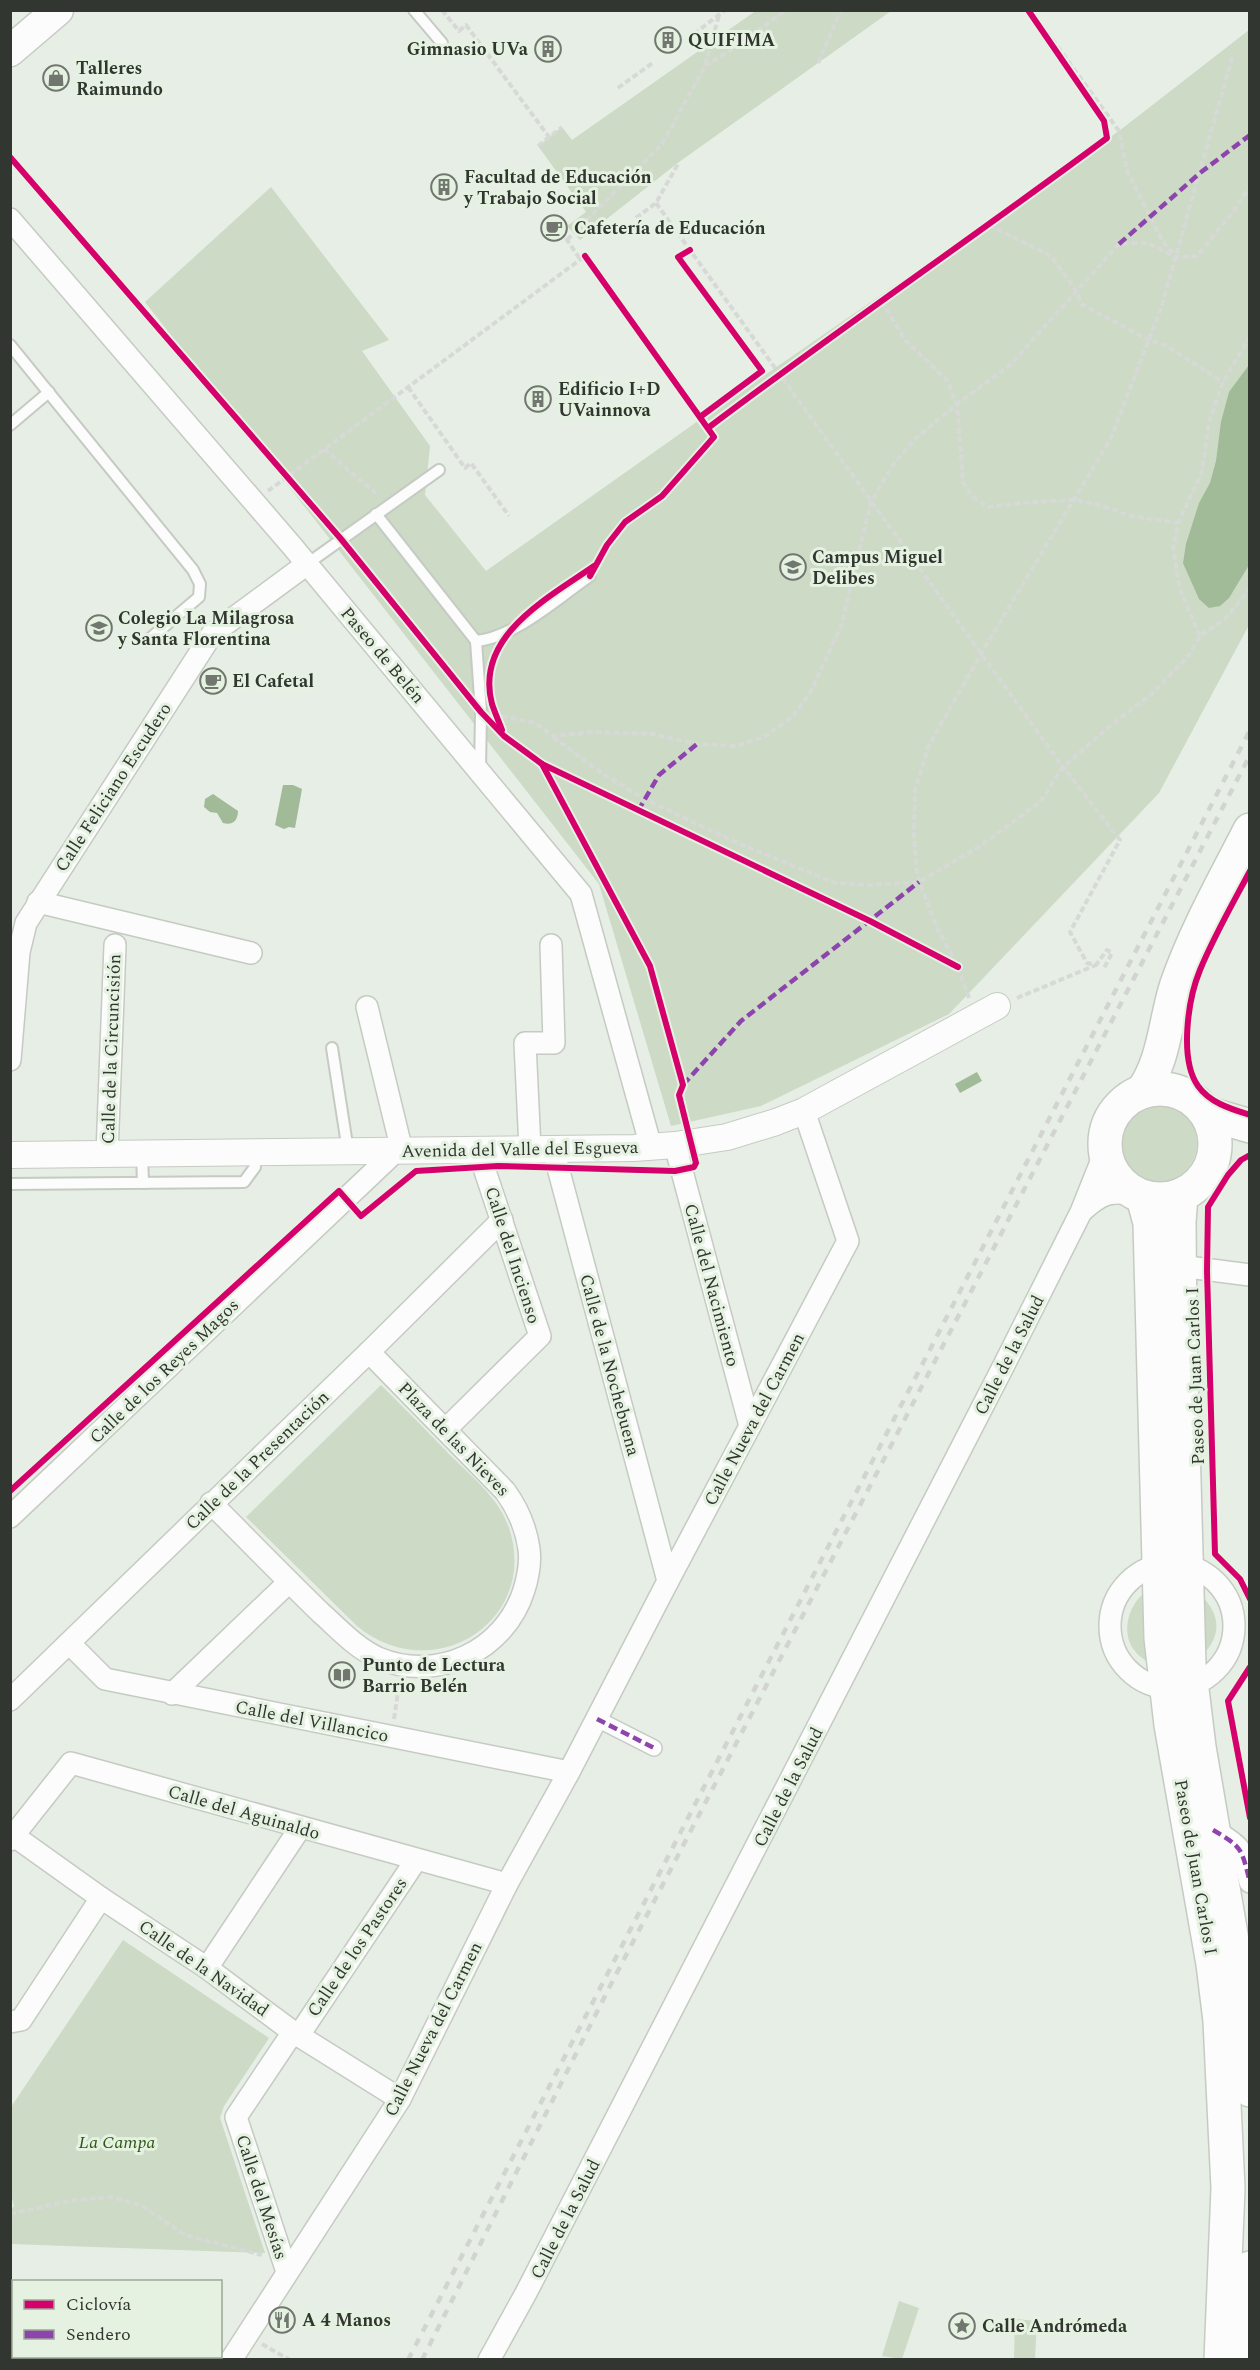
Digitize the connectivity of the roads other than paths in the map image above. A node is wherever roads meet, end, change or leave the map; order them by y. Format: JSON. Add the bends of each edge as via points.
{"nodes":[{"id":1,"x":58,"y":10,"type":"edge"},
{"id":2,"x":414,"y":10,"type":"edge"},
{"id":3,"x":442,"y":43,"type":"dead end"},
{"id":4,"x":10,"y":51,"type":"edge"},
{"id":5,"x":10,"y":219,"type":"edge"},
{"id":6,"x":10,"y":345,"type":"edge"},
{"id":7,"x":49,"y":392,"type":"junction"},
{"id":8,"x":10,"y":425,"type":"edge"},
{"id":9,"x":439,"y":470,"type":"dead end"},
{"id":10,"x":376,"y":514,"type":"junction"},
{"id":11,"x":307,"y":564,"type":"junction"},
{"id":12,"x":589,"y":571,"type":"road end"},
{"id":13,"x":147,"y":641,"type":"dead end"},
{"id":14,"x":476,"y":641,"type":"junction"},
{"id":15,"x":480,"y":771,"type":"junction"},
{"id":16,"x":1250,"y":830,"type":"edge"},
{"id":17,"x":38,"y":902,"type":"junction"},
{"id":18,"x":115,"y":945,"type":"dead end"},
{"id":19,"x":551,"y":945,"type":"dead end"},
{"id":20,"x":15,"y":947,"type":"edge"},
{"id":21,"x":251,"y":953,"type":"dead end"},
{"id":22,"x":367,"y":1006,"type":"dead end"},
{"id":23,"x":986,"y":1012,"type":"road end"},
{"id":24,"x":1167,"y":1028,"type":"junction"},
{"id":25,"x":332,"y":1048,"type":"dead end"},
{"id":26,"x":10,"y":1060,"type":"edge"},
{"id":27,"x":1142,"y":1092,"type":"junction"},
{"id":28,"x":1195,"y":1104,"type":"junction"},
{"id":29,"x":804,"y":1111,"type":"junction"},
{"id":30,"x":1250,"y":1126,"type":"edge"},
{"id":31,"x":1250,"y":1136,"type":"edge"},
{"id":32,"x":663,"y":1146,"type":"junction"},
{"id":33,"x":542,"y":1149,"type":"junction"},
{"id":34,"x":478,"y":1150,"type":"junction"},
{"id":35,"x":348,"y":1151,"type":"junction"},
{"id":36,"x":399,"y":1151,"type":"junction"},
{"id":37,"x":256,"y":1152,"type":"junction"},
{"id":38,"x":1105,"y":1152,"type":"junction"},
{"id":39,"x":107,"y":1154,"type":"junction"},
{"id":40,"x":142,"y":1154,"type":"junction"},
{"id":41,"x":10,"y":1155,"type":"edge"},
{"id":42,"x":1213,"y":1160,"type":"junction"},
{"id":43,"x":143,"y":1183,"type":"junction"},
{"id":44,"x":10,"y":1184,"type":"edge"},
{"id":45,"x":1139,"y":1195,"type":"junction"},
{"id":46,"x":1181,"y":1195,"type":"junction"},
{"id":47,"x":1081,"y":1212,"type":"junction"},
{"id":48,"x":502,"y":1220,"type":"junction"},
{"id":49,"x":1180,"y":1266,"type":"junction"},
{"id":50,"x":1250,"y":1275,"type":"edge"},
{"id":51,"x":369,"y":1352,"type":"junction"},
{"id":52,"x":750,"y":1426,"type":"junction"},
{"id":53,"x":447,"y":1429,"type":"junction"},
{"id":54,"x":212,"y":1503,"type":"junction"},
{"id":55,"x":10,"y":1517,"type":"edge"},
{"id":56,"x":1172,"y":1566,"type":"junction"},
{"id":57,"x":668,"y":1581,"type":"junction"},
{"id":58,"x":289,"y":1582,"type":"junction"},
{"id":59,"x":1241,"y":1630,"type":"edge"},
{"id":60,"x":69,"y":1643,"type":"junction"},
{"id":61,"x":1178,"y":1687,"type":"junction"},
{"id":62,"x":172,"y":1694,"type":"junction"},
{"id":63,"x":10,"y":1700,"type":"edge"},
{"id":64,"x":597,"y":1719,"type":"junction"},
{"id":65,"x":654,"y":1748,"type":"dead end"},
{"id":66,"x":569,"y":1772,"type":"junction"},
{"id":67,"x":300,"y":1828,"type":"junction"},
{"id":68,"x":1213,"y":1830,"type":"junction"},
{"id":69,"x":12,"y":1836,"type":"edge"},
{"id":70,"x":416,"y":1860,"type":"junction"},
{"id":71,"x":1250,"y":1882,"type":"edge"},
{"id":72,"x":507,"y":1884,"type":"junction"},
{"id":73,"x":101,"y":1898,"type":"junction"},
{"id":74,"x":207,"y":1968,"type":"junction"},
{"id":75,"x":10,"y":2022,"type":"edge"},
{"id":76,"x":296,"y":2033,"type":"junction"},
{"id":77,"x":1250,"y":2090,"type":"edge"},
{"id":78,"x":400,"y":2099,"type":"junction"},
{"id":79,"x":284,"y":2262,"type":"junction"},
{"id":80,"x":1250,"y":2268,"type":"edge"},
{"id":81,"x":491,"y":2358,"type":"edge"},
{"id":82,"x":231,"y":2360,"type":"edge"},
{"id":83,"x":1221,"y":2360,"type":"edge"},
{"id":84,"x":1245,"y":2360,"type":"edge"}],
"edges":[{"from":1,"to":4,"type":"main road"},
{"from":2,"to":3,"type":"lane"},
{"from":5,"to":11,"type":"street","name":"Paseo de Belén"},
{"from":6,"to":7,"type":"lane"},
{"from":7,"to":8,"type":"lane"},
{"from":7,"to":13,"type":"lane","via":[[193,570],[200,584],[199,597]]},
{"from":9,"to":10,"type":"lane"},
{"from":10,"to":11,"type":"lane"},
{"from":10,"to":14,"type":"lane"},
{"from":11,"to":15,"type":"street","name":"Paseo de Belén"},
{"from":11,"to":17,"type":"street","name":"Calle Feliciano Escudero","via":[[212,634]]},
{"from":12,"to":14,"type":"lane","via":[[515,628],[492,640]]},
{"from":14,"to":15,"type":"lane"},
{"from":15,"to":32,"type":"street","name":"Paseo de Belén","via":[[581,894]]},
{"from":16,"to":24,"type":"main road","via":[[1195,936]]},
{"from":17,"to":20,"type":"street","name":"Calle Feliciano Escudero"},
{"from":17,"to":21,"type":"street"},
{"from":18,"to":39,"type":"street","name":"Calle de la Circuncisión"},
{"from":19,"to":33,"type":"street","name":"Calle de la Nochebuena","via":[[554,1042],[525,1042]]},
{"from":20,"to":26,"type":"street","name":"Calle Feliciano Escudero"},
{"from":22,"to":36,"type":"street"},
{"from":23,"to":29,"type":"street","name":"Avenida del Valle del Esgueva"},
{"from":24,"to":27,"type":"main road","via":[[1156,1069]]},
{"from":24,"to":28,"type":"main road","via":[[1178,1084]]},
{"from":25,"to":35,"type":"lane"},
{"from":27,"to":28,"type":"main road","via":[[1168,1090]]},
{"from":27,"to":38,"type":"main road","via":[[1116,1111],[1106,1130]]},
{"from":28,"to":30,"type":"main road"},
{"from":28,"to":42,"type":"main road","via":[[1214,1131]]},
{"from":29,"to":32,"type":"street","name":"Avenida del Valle del Esgueva","via":[[737,1135]]},
{"from":29,"to":52,"type":"street","name":"Calle Nueva del Carmen","via":[[848,1241]]},
{"from":31,"to":42,"type":"main road"},
{"from":32,"to":33,"type":"street","name":"Avenida del Valle del Esgueva"},
{"from":32,"to":52,"type":"street","name":"Calle del Nacimiento"},
{"from":33,"to":34,"type":"street","name":"Avenida del Valle del Esgueva"},
{"from":33,"to":57,"type":"street","name":"Calle de la Nochebuena"},
{"from":34,"to":36,"type":"street","name":"Avenida del Valle del Esgueva"},
{"from":34,"to":48,"type":"street","name":"Calle del Incienso"},
{"from":35,"to":36,"type":"street","name":"Avenida del Valle del Esgueva"},
{"from":35,"to":37,"type":"street","name":"Avenida del Valle del Esgueva"},
{"from":36,"to":55,"type":"street","name":"Calle de los Reyes Magos"},
{"from":37,"to":40,"type":"street","name":"Avenida del Valle del Esgueva"},
{"from":37,"to":43,"type":"lane","via":[[255,1167],[244,1182]]},
{"from":38,"to":45,"type":"main road","via":[[1119,1182]]},
{"from":38,"to":47,"type":"street","name":"Calle de la Salud"},
{"from":39,"to":40,"type":"street","name":"Avenida del Valle del Esgueva"},
{"from":39,"to":41,"type":"street","name":"Avenida del Valle del Esgueva"},
{"from":40,"to":43,"type":"lane"},
{"from":42,"to":46,"type":"main road","via":[[1201,1181]]},
{"from":43,"to":44,"type":"lane"},
{"from":45,"to":46,"type":"main road","via":[[1162,1200]]},
{"from":45,"to":47,"type":"street","name":"Calle de la Salud","via":[[1107,1192]]},
{"from":45,"to":56,"type":"main road","name":"Paseo de Juan Carlos I","via":[[1150,1223]]},
{"from":46,"to":49,"type":"main road","name":"Paseo de Juan Carlos I"},
{"from":47,"to":81,"type":"street","name":"Calle de la Salud"},
{"from":48,"to":51,"type":"street","name":"Calle de la Presentación"},
{"from":48,"to":53,"type":"street","name":"Calle del Incienso","via":[[540,1336]]},
{"from":49,"to":50,"type":"street"},
{"from":49,"to":56,"type":"main road","name":"Paseo de Juan Carlos I"},
{"from":51,"to":53,"type":"street","name":"Plaza de las Nieves"},
{"from":51,"to":54,"type":"street","name":"Calle de la Presentación"},
{"from":52,"to":57,"type":"street","name":"Calle Nueva del Carmen"},
{"from":53,"to":58,"type":"street","name":"Plaza de las Nieves","via":[[505,1491],[526,1530],[530,1552],[528,1576],[521,1600],[498,1636],[457,1662],[431,1667],[402,1666],[362,1650]]},
{"from":54,"to":58,"type":"street","name":"Plaza de las Nieves"},
{"from":54,"to":60,"type":"street","name":"Calle de la Presentación"},
{"from":56,"to":59,"type":"street","via":[[1203,1572],[1214,1580],[1224,1591]]},
{"from":56,"to":61,"type":"main road","name":"Paseo de Juan Carlos I","via":[[1161,1638]]},
{"from":56,"to":61,"type":"street","via":[[1133,1578],[1120,1593],[1110,1618],[1112,1642],[1119,1659],[1132,1674],[1147,1683]]},
{"from":57,"to":64,"type":"street","name":"Calle Nueva del Carmen"},
{"from":58,"to":62,"type":"street"},
{"from":59,"to":61,"type":"street","via":[[1217,1670]]},
{"from":60,"to":62,"type":"street","name":"Calle del Villancico","via":[[105,1679]]},
{"from":60,"to":63,"type":"street","name":"Calle de la Presentación"},
{"from":61,"to":68,"type":"main road","name":"Paseo de Juan Carlos I","via":[[1199,1748]]},
{"from":61,"to":83,"type":"main road","name":"Paseo de Juan Carlos I","via":[[1220,2021],[1228,2188]]},
{"from":62,"to":66,"type":"street","name":"Calle del Villancico"},
{"from":64,"to":65,"type":"street"},
{"from":64,"to":66,"type":"street","name":"Calle Nueva del Carmen"},
{"from":66,"to":72,"type":"street","name":"Calle Nueva del Carmen"},
{"from":67,"to":69,"type":"street","name":"Calle del Aguinaldo","via":[[71,1763]]},
{"from":67,"to":70,"type":"street","name":"Calle del Aguinaldo"},
{"from":67,"to":74,"type":"street"},
{"from":68,"to":71,"type":"street","name":"Paseo de Juan Carlos I","via":[[1241,1849]]},
{"from":68,"to":77,"type":"main road","name":"Paseo de Juan Carlos I","via":[[1236,1964]]},
{"from":69,"to":73,"type":"street","name":"Calle de la Navidad"},
{"from":70,"to":72,"type":"street","name":"Calle del Aguinaldo"},
{"from":70,"to":76,"type":"street","name":"Calle de los Pastores"},
{"from":72,"to":78,"type":"street","name":"Calle Nueva del Carmen"},
{"from":73,"to":74,"type":"street","name":"Calle de la Navidad"},
{"from":73,"to":75,"type":"street","via":[[21,2020]]},
{"from":74,"to":76,"type":"street","name":"Calle de la Navidad"},
{"from":76,"to":78,"type":"street","name":"Calle de la Navidad"},
{"from":76,"to":79,"type":"street","name":"Calle del Mesías","via":[[236,2117]]},
{"from":78,"to":79,"type":"street","name":"Calle Nueva del Carmen"},
{"from":79,"to":82,"type":"street","name":"Calle Nueva del Carmen"},
{"from":80,"to":84,"type":"main road"}]}
